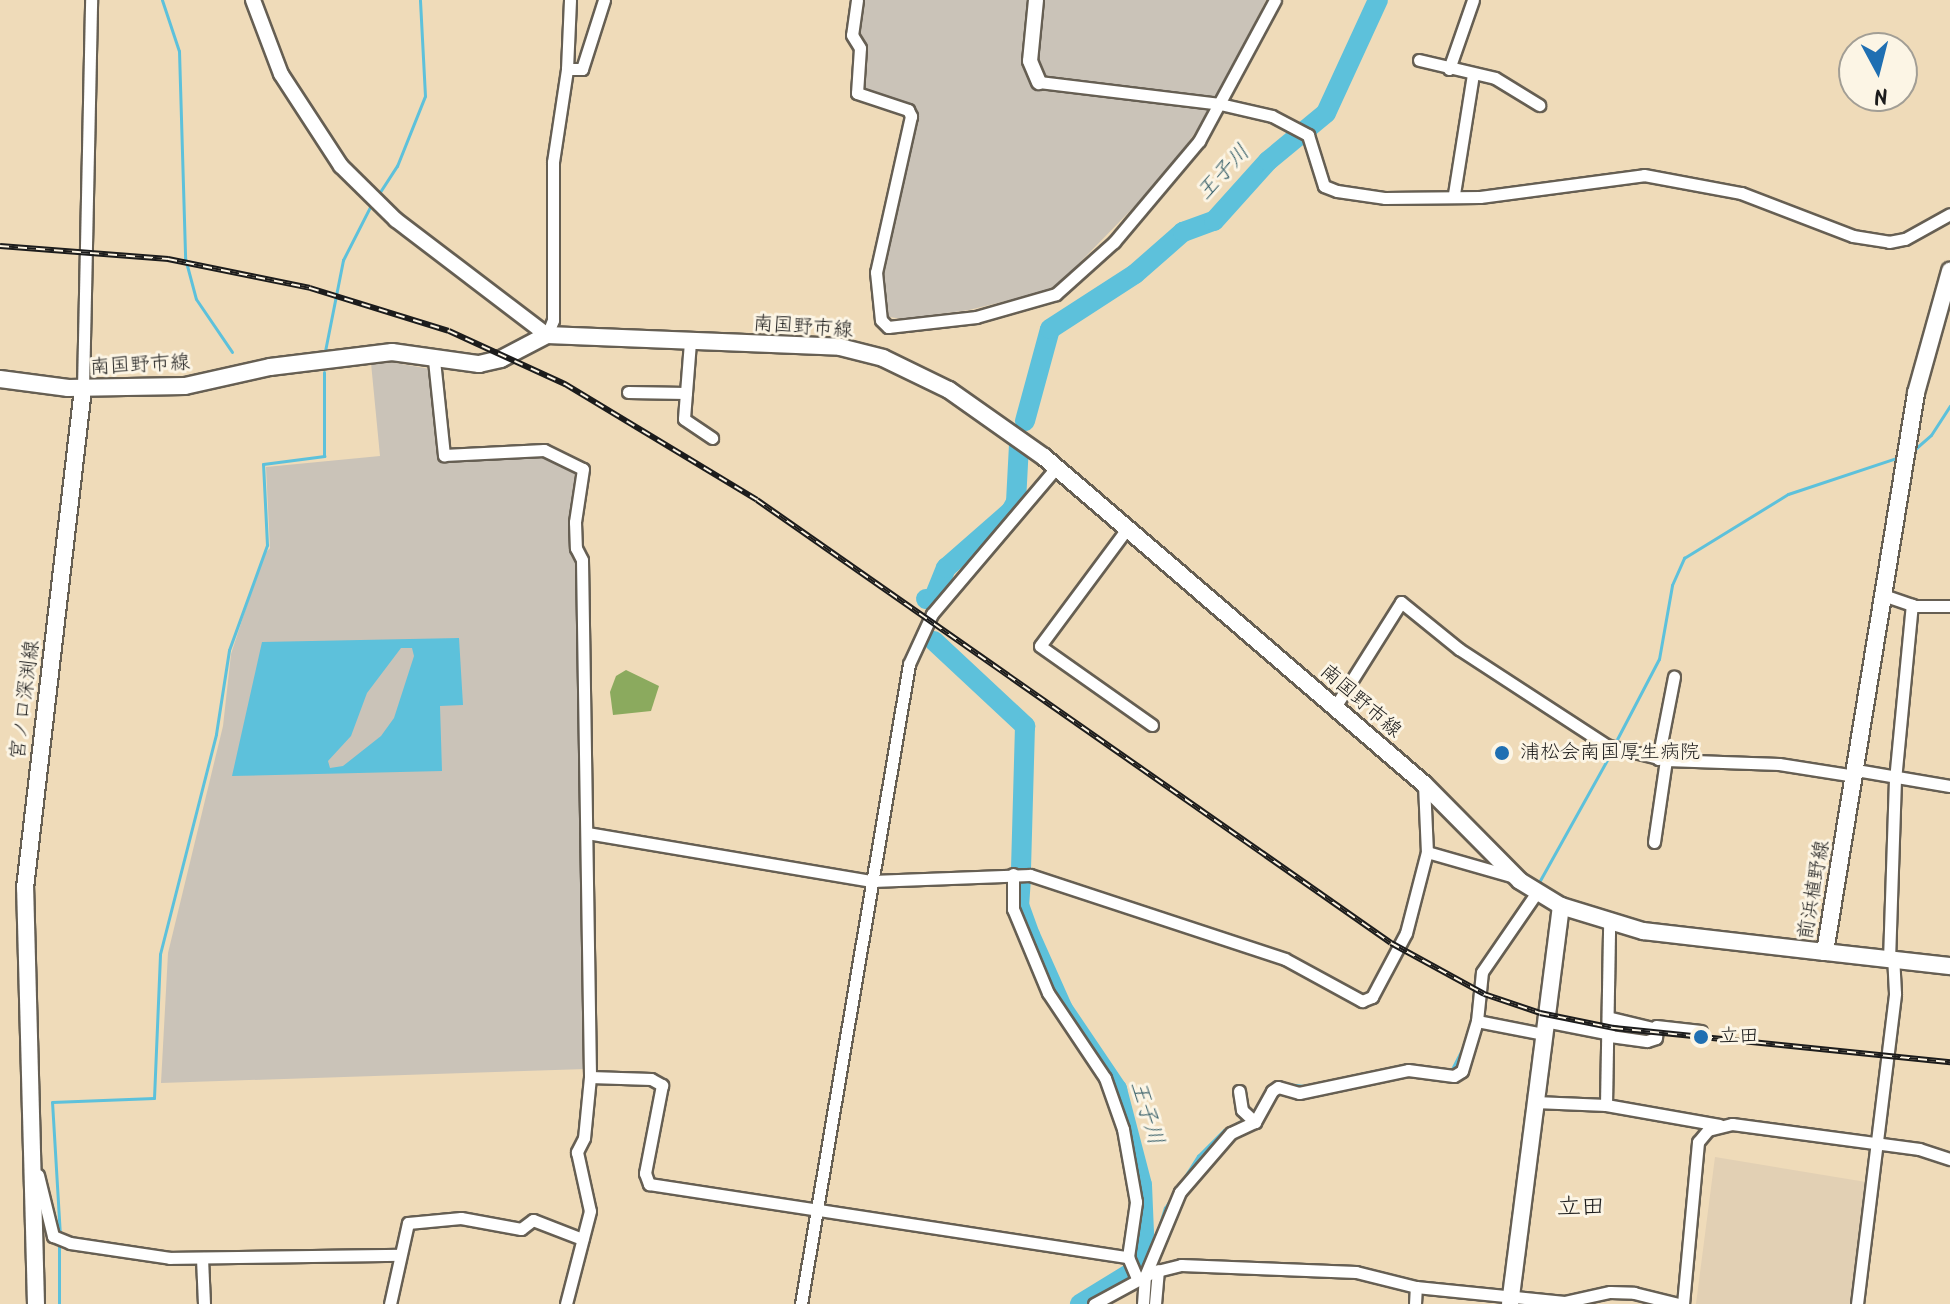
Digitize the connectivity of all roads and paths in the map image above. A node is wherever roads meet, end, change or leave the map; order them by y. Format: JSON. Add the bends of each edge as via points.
{"nodes":[{"id":1,"x":91,"y":0,"type":"edge"},
{"id":2,"x":253,"y":0,"type":"edge"},
{"id":3,"x":570,"y":0,"type":"edge"},
{"id":4,"x":604,"y":0,"type":"edge"},
{"id":5,"x":857,"y":0,"type":"edge"},
{"id":6,"x":1036,"y":0,"type":"edge"},
{"id":7,"x":1275,"y":0,"type":"edge"},
{"id":8,"x":1473,"y":0,"type":"edge"},
{"id":9,"x":1419,"y":60,"type":"dead end"},
{"id":10,"x":567,"y":69,"type":"junction"},
{"id":11,"x":1449,"y":69,"type":"junction"},
{"id":12,"x":1473,"y":74,"type":"junction"},
{"id":13,"x":1039,"y":82,"type":"joint"},
{"id":14,"x":1220,"y":104,"type":"junction"},
{"id":15,"x":1539,"y":105,"type":"dead end"},
{"id":16,"x":1454,"y":194,"type":"junction"},
{"id":17,"x":1950,"y":214,"type":"edge"},
{"id":18,"x":1950,"y":271,"type":"edge"},
{"id":19,"x":547,"y":335,"type":"junction"},
{"id":20,"x":690,"y":342,"type":"junction"},
{"id":21,"x":434,"y":360,"type":"junction"},
{"id":22,"x":0,"y":379,"type":"edge"},
{"id":23,"x":76,"y":389,"type":"junction"},
{"id":24,"x":628,"y":392,"type":"dead end"},
{"id":25,"x":686,"y":393,"type":"junction"},
{"id":26,"x":712,"y":438,"type":"dead end"},
{"id":27,"x":1056,"y":468,"type":"junction"},
{"id":28,"x":1126,"y":530,"type":"junction"},
{"id":29,"x":1883,"y":595,"type":"junction"},
{"id":30,"x":1912,"y":605,"type":"junction"},
{"id":31,"x":1950,"y":606,"type":"edge"},
{"id":32,"x":1674,"y":677,"type":"dead end"},
{"id":33,"x":1335,"y":707,"type":"junction"},
{"id":34,"x":1152,"y":725,"type":"dead end"},
{"id":35,"x":1662,"y":759,"type":"junction"},
{"id":36,"x":1855,"y":773,"type":"junction"},
{"id":37,"x":1895,"y":780,"type":"junction"},
{"id":38,"x":1424,"y":784,"type":"junction"},
{"id":39,"x":1950,"y":786,"type":"edge"},
{"id":40,"x":587,"y":833,"type":"junction"},
{"id":41,"x":1654,"y":842,"type":"dead end"},
{"id":42,"x":1427,"y":852,"type":"junction"},
{"id":43,"x":1013,"y":874,"type":"junction"},
{"id":44,"x":1516,"y":877,"type":"junction"},
{"id":45,"x":872,"y":881,"type":"junction"},
{"id":46,"x":1537,"y":892,"type":"junction"},
{"id":47,"x":1561,"y":906,"type":"junction"},
{"id":48,"x":1609,"y":925,"type":"junction"},
{"id":49,"x":1825,"y":952,"type":"junction"},
{"id":50,"x":1891,"y":960,"type":"junction"},
{"id":51,"x":1950,"y":966,"type":"edge"},
{"id":52,"x":1611,"y":1018,"type":"junction"},
{"id":53,"x":1477,"y":1021,"type":"junction"},
{"id":54,"x":1656,"y":1026,"type":"junction"},
{"id":55,"x":1544,"y":1028,"type":"junction"},
{"id":56,"x":1701,"y":1031,"type":"dead end"},
{"id":57,"x":1610,"y":1035,"type":"junction"},
{"id":58,"x":590,"y":1077,"type":"junction"},
{"id":59,"x":1239,"y":1091,"type":"dead end"},
{"id":60,"x":1535,"y":1102,"type":"junction"},
{"id":61,"x":1606,"y":1105,"type":"junction"},
{"id":62,"x":1255,"y":1122,"type":"junction"},
{"id":63,"x":1720,"y":1125,"type":"junction"},
{"id":64,"x":1874,"y":1145,"type":"junction"},
{"id":65,"x":31,"y":1147,"type":"junction"},
{"id":66,"x":1950,"y":1159,"type":"edge"},
{"id":67,"x":816,"y":1213,"type":"junction"},
{"id":68,"x":582,"y":1239,"type":"junction"},
{"id":69,"x":398,"y":1255,"type":"junction"},
{"id":70,"x":1128,"y":1257,"type":"junction"},
{"id":71,"x":202,"y":1258,"type":"junction"},
{"id":72,"x":1158,"y":1270,"type":"junction"},
{"id":73,"x":1142,"y":1278,"type":"junction"},
{"id":74,"x":1416,"y":1287,"type":"junction"},
{"id":75,"x":1510,"y":1301,"type":"edge"},
{"id":76,"x":36,"y":1304,"type":"edge"},
{"id":77,"x":204,"y":1304,"type":"edge"},
{"id":78,"x":390,"y":1304,"type":"edge"},
{"id":79,"x":566,"y":1304,"type":"edge"},
{"id":80,"x":801,"y":1304,"type":"edge"},
{"id":81,"x":1094,"y":1304,"type":"edge"},
{"id":82,"x":1143,"y":1304,"type":"edge"},
{"id":83,"x":1155,"y":1304,"type":"edge"},
{"id":84,"x":1415,"y":1304,"type":"edge"},
{"id":85,"x":1680,"y":1304,"type":"edge"},
{"id":86,"x":1857,"y":1304,"type":"edge"}],
"edges":[{"from":1,"to":23,"type":"street"},
{"from":2,"to":19,"type":"street","via":[[281,74],[341,166],[396,220]]},
{"from":3,"to":10,"type":"street"},
{"from":4,"to":10,"type":"street","via":[[582,69]]},
{"from":5,"to":14,"type":"street","via":[[852,35],[860,48],[857,93],[908,110],[911,116],[876,272],[881,320],[888,327],[976,317],[1056,294],[1164,187]]},
{"from":6,"to":13,"type":"street","via":[[1030,61]]},
{"from":7,"to":14,"type":"street"},
{"from":8,"to":11,"type":"street"},
{"from":9,"to":11,"type":"street"},
{"from":10,"to":19,"type":"street","via":[[553,162],[553,320]]},
{"from":11,"to":12,"type":"street"},
{"from":12,"to":15,"type":"street","via":[[1500,80]]},
{"from":12,"to":16,"type":"street"},
{"from":13,"to":14,"type":"street"},
{"from":14,"to":16,"type":"street","via":[[1304,131],[1330,190],[1385,198]]},
{"from":16,"to":17,"type":"street","via":[[1526,193],[1644,175],[1690,180],[1790,209],[1853,236],[1889,242]]},
{"from":18,"to":29,"type":"main road","name":"前浜植野線","via":[[1916,393]]},
{"from":19,"to":20,"type":"main road","name":"南国野市線"},
{"from":19,"to":21,"type":"main road","name":"南国野市線","via":[[501,359],[460,365]]},
{"from":20,"to":25,"type":"street"},
{"from":20,"to":27,"type":"main road","name":"南国野市線","via":[[840,347],[883,358],[1002,423]]},
{"from":21,"to":23,"type":"main road","name":"南国野市線","via":[[392,352],[364,354],[185,386]]},
{"from":21,"to":40,"type":"street","via":[[444,455],[544,450],[583,467],[575,522],[582,560]]},
{"from":22,"to":23,"type":"main road","name":"南国野市線"},
{"from":23,"to":65,"type":"main road","name":"宮ノ口深渕線","via":[[25,888]]},
{"from":24,"to":25,"type":"street"},
{"from":25,"to":26,"type":"street","via":[[684,419]]},
{"from":27,"to":28,"type":"main road","name":"南国野市線"},
{"from":27,"to":45,"type":"street","via":[[920,634],[906,677]]},
{"from":28,"to":33,"type":"main road","name":"南国野市線"},
{"from":28,"to":34,"type":"street","via":[[1040,646]]},
{"from":29,"to":30,"type":"street"},
{"from":29,"to":36,"type":"main road","name":"前浜植野線"},
{"from":30,"to":31,"type":"street"},
{"from":30,"to":37,"type":"street"},
{"from":32,"to":35,"type":"street"},
{"from":33,"to":35,"type":"street","via":[[1401,602],[1459,649],[1606,745]]},
{"from":33,"to":38,"type":"main road","name":"南国野市線"},
{"from":35,"to":36,"type":"street"},
{"from":35,"to":41,"type":"street"},
{"from":36,"to":37,"type":"street"},
{"from":36,"to":49,"type":"main road","name":"前浜植野線"},
{"from":37,"to":39,"type":"street"},
{"from":37,"to":50,"type":"street"},
{"from":38,"to":42,"type":"street"},
{"from":38,"to":44,"type":"main road","name":"南国野市線"},
{"from":40,"to":45,"type":"street"},
{"from":40,"to":58,"type":"street"},
{"from":42,"to":43,"type":"street","via":[[1406,933],[1368,1001],[1285,959]]},
{"from":42,"to":44,"type":"street"},
{"from":43,"to":45,"type":"street"},
{"from":43,"to":70,"type":"street","via":[[1013,909],[1048,993],[1105,1078],[1123,1129],[1136,1202]]},
{"from":44,"to":46,"type":"main road","name":"南国野市線"},
{"from":45,"to":67,"type":"street"},
{"from":46,"to":47,"type":"main road","name":"南国野市線"},
{"from":46,"to":53,"type":"street","via":[[1482,972]]},
{"from":47,"to":48,"type":"main road","name":"前浜植野線"},
{"from":47,"to":55,"type":"main road"},
{"from":48,"to":49,"type":"main road","name":"前浜植野線"},
{"from":48,"to":52,"type":"street"},
{"from":49,"to":50,"type":"main road"},
{"from":50,"to":51,"type":"main road"},
{"from":50,"to":64,"type":"street","via":[[1895,993]]},
{"from":52,"to":54,"type":"street"},
{"from":52,"to":57,"type":"street"},
{"from":53,"to":55,"type":"street"},
{"from":53,"to":62,"type":"street","via":[[1462,1071],[1454,1076],[1408,1070],[1299,1093],[1278,1087]]},
{"from":54,"to":56,"type":"street"},
{"from":54,"to":57,"type":"street","via":[[1652,1040]]},
{"from":55,"to":57,"type":"street"},
{"from":55,"to":60,"type":"main road"},
{"from":57,"to":61,"type":"street"},
{"from":58,"to":67,"type":"street","via":[[651,1079],[662,1085],[645,1173],[649,1184]]},
{"from":58,"to":68,"type":"street","via":[[584,1138],[577,1152],[590,1211]]},
{"from":59,"to":62,"type":"street","via":[[1242,1110]]},
{"from":60,"to":61,"type":"street"},
{"from":60,"to":75,"type":"main road"},
{"from":61,"to":63,"type":"street"},
{"from":62,"to":73,"type":"street","via":[[1231,1133],[1180,1192]]},
{"from":63,"to":64,"type":"street"},
{"from":63,"to":85,"type":"street","via":[[1698,1142]]},
{"from":64,"to":66,"type":"street","via":[[1919,1149]]},
{"from":64,"to":86,"type":"street"},
{"from":65,"to":71,"type":"street","via":[[60,1240],[170,1258]]},
{"from":65,"to":76,"type":"main road","name":"宮ノ口深渕線"},
{"from":67,"to":70,"type":"street"},
{"from":67,"to":80,"type":"street"},
{"from":68,"to":69,"type":"street","via":[[533,1220],[521,1229],[461,1218],[408,1223]]},
{"from":68,"to":79,"type":"street"},
{"from":69,"to":71,"type":"street"},
{"from":69,"to":78,"type":"street"},
{"from":70,"to":73,"type":"street"},
{"from":71,"to":77,"type":"street"},
{"from":72,"to":73,"type":"street"},
{"from":72,"to":74,"type":"street","via":[[1181,1265],[1332,1270]]},
{"from":72,"to":83,"type":"street"},
{"from":73,"to":81,"type":"street"},
{"from":73,"to":82,"type":"street"},
{"from":74,"to":75,"type":"street"},
{"from":74,"to":84,"type":"street"},
{"from":75,"to":85,"type":"street","via":[[1564,1302],[1610,1292]]}]}
